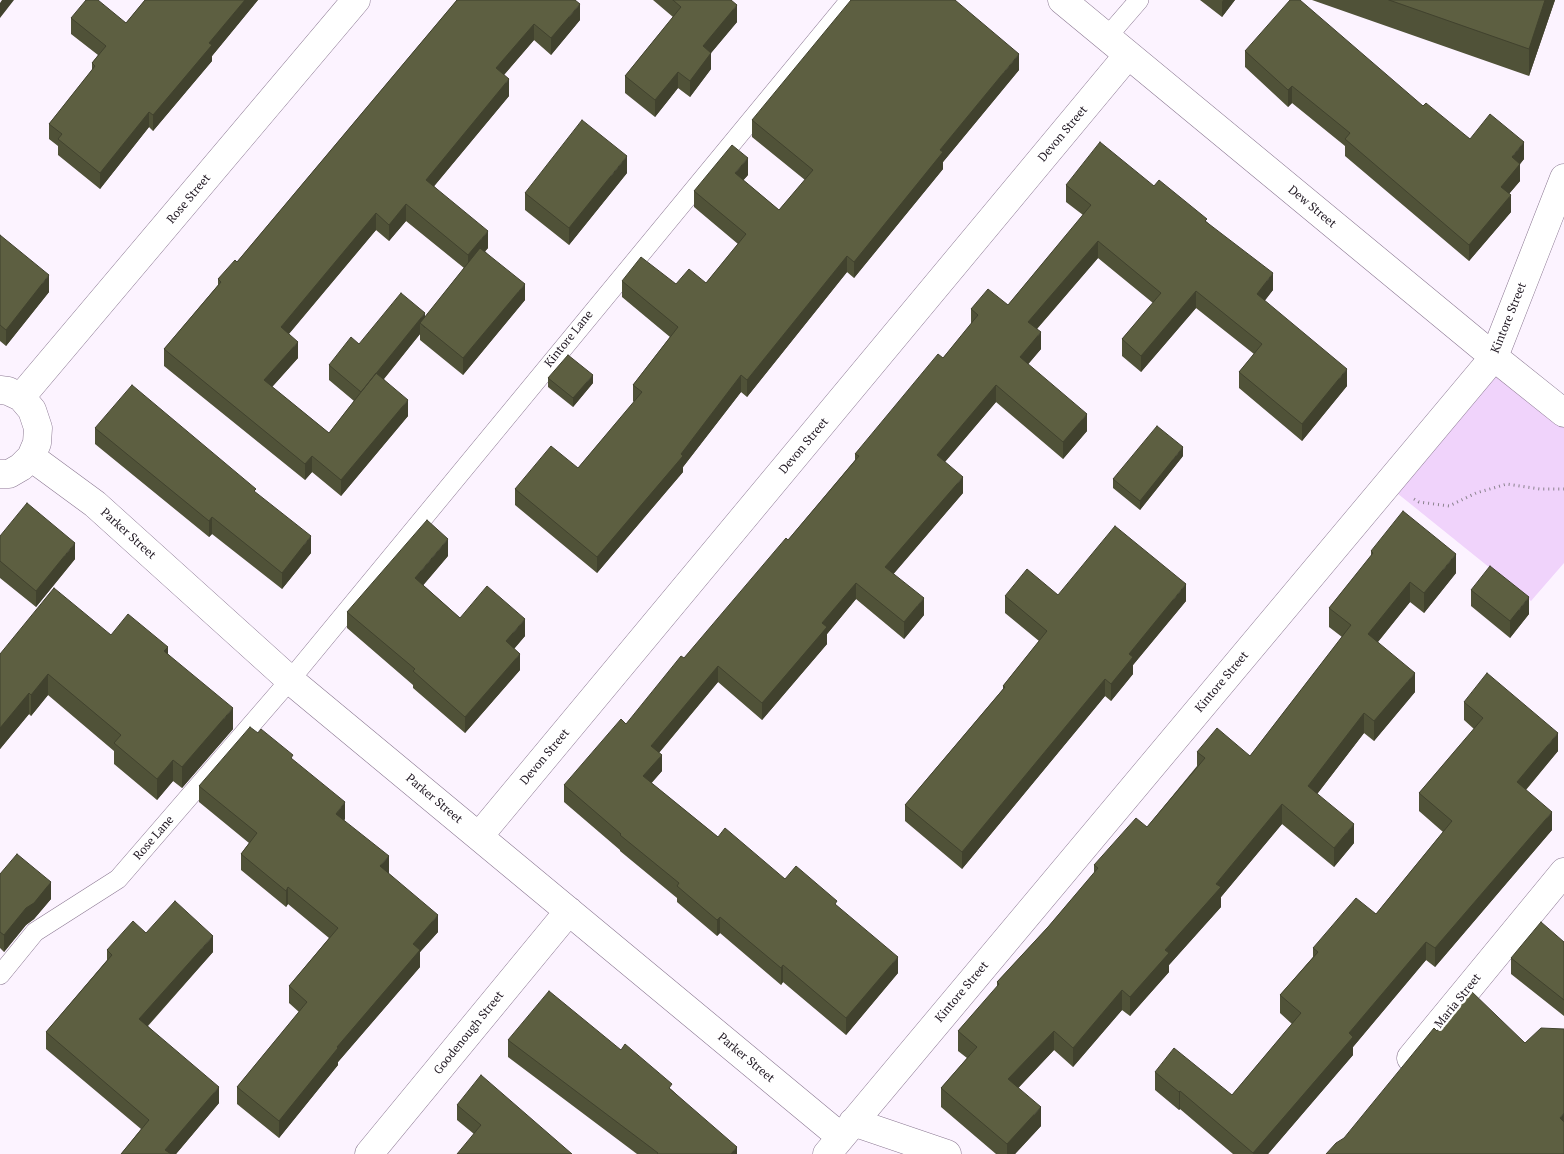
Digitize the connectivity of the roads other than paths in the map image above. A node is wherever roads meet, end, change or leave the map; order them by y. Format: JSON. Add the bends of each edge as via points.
{"nodes":[{"id":1,"x":356,"y":0,"type":"edge"},
{"id":2,"x":850,"y":0,"type":"edge"},
{"id":3,"x":1062,"y":0,"type":"edge"},
{"id":4,"x":1139,"y":0,"type":"edge"},
{"id":5,"x":1107,"y":37,"type":"junction"},
{"id":6,"x":1128,"y":55,"type":"junction"},
{"id":7,"x":1564,"y":178,"type":"edge"},
{"id":8,"x":1494,"y":357,"type":"junction"},
{"id":9,"x":10,"y":394,"type":"edge"},
{"id":10,"x":1564,"y":413,"type":"edge"},
{"id":11,"x":31,"y":457,"type":"junction"},
{"id":12,"x":0,"y":474,"type":"edge"},
{"id":13,"x":290,"y":680,"type":"junction"},
{"id":14,"x":479,"y":836,"type":"junction"},
{"id":15,"x":1564,"y":872,"type":"edge"},
{"id":16,"x":569,"y":911,"type":"junction"},
{"id":17,"x":0,"y":975,"type":"edge"},
{"id":18,"x":1395,"y":1078,"type":"edge"},
{"id":19,"x":840,"y":1138,"type":"edge"},
{"id":20,"x":369,"y":1154,"type":"edge"},
{"id":21,"x":946,"y":1154,"type":"edge"}],
"edges":[{"from":1,"to":9,"type":"street","name":"Rose Street"},
{"from":2,"to":13,"type":"lane","name":"Kintore Lane"},
{"from":3,"to":5,"type":"street","name":"Dew Street"},
{"from":4,"to":5,"type":"lane"},
{"from":5,"to":6,"type":"street","name":"Dew Street"},
{"from":6,"to":8,"type":"street","name":"Dew Street"},
{"from":6,"to":14,"type":"street","name":"Devon Street"},
{"from":7,"to":8,"type":"street","name":"Kintore Street"},
{"from":8,"to":10,"type":"street","name":"Dew Street"},
{"from":8,"to":19,"type":"street","name":"Kintore Street"},
{"from":9,"to":11,"type":"street","via":[[32,410],[38,428],[37,443]]},
{"from":11,"to":12,"type":"street","via":[[9,474]]},
{"from":11,"to":13,"type":"street","name":"Parker Street","via":[[95,504]]},
{"from":13,"to":14,"type":"street","name":"Parker Street"},
{"from":13,"to":17,"type":"lane","name":"Rose Lane","via":[[118,879],[35,932]]},
{"from":14,"to":16,"type":"street","name":"Parker Street"},
{"from":15,"to":18,"type":"street","name":"Maria Street"},
{"from":16,"to":19,"type":"street","name":"Parker Street"},
{"from":16,"to":20,"type":"street","name":"Goodenough Street"},
{"from":19,"to":21,"type":"street"}]}
